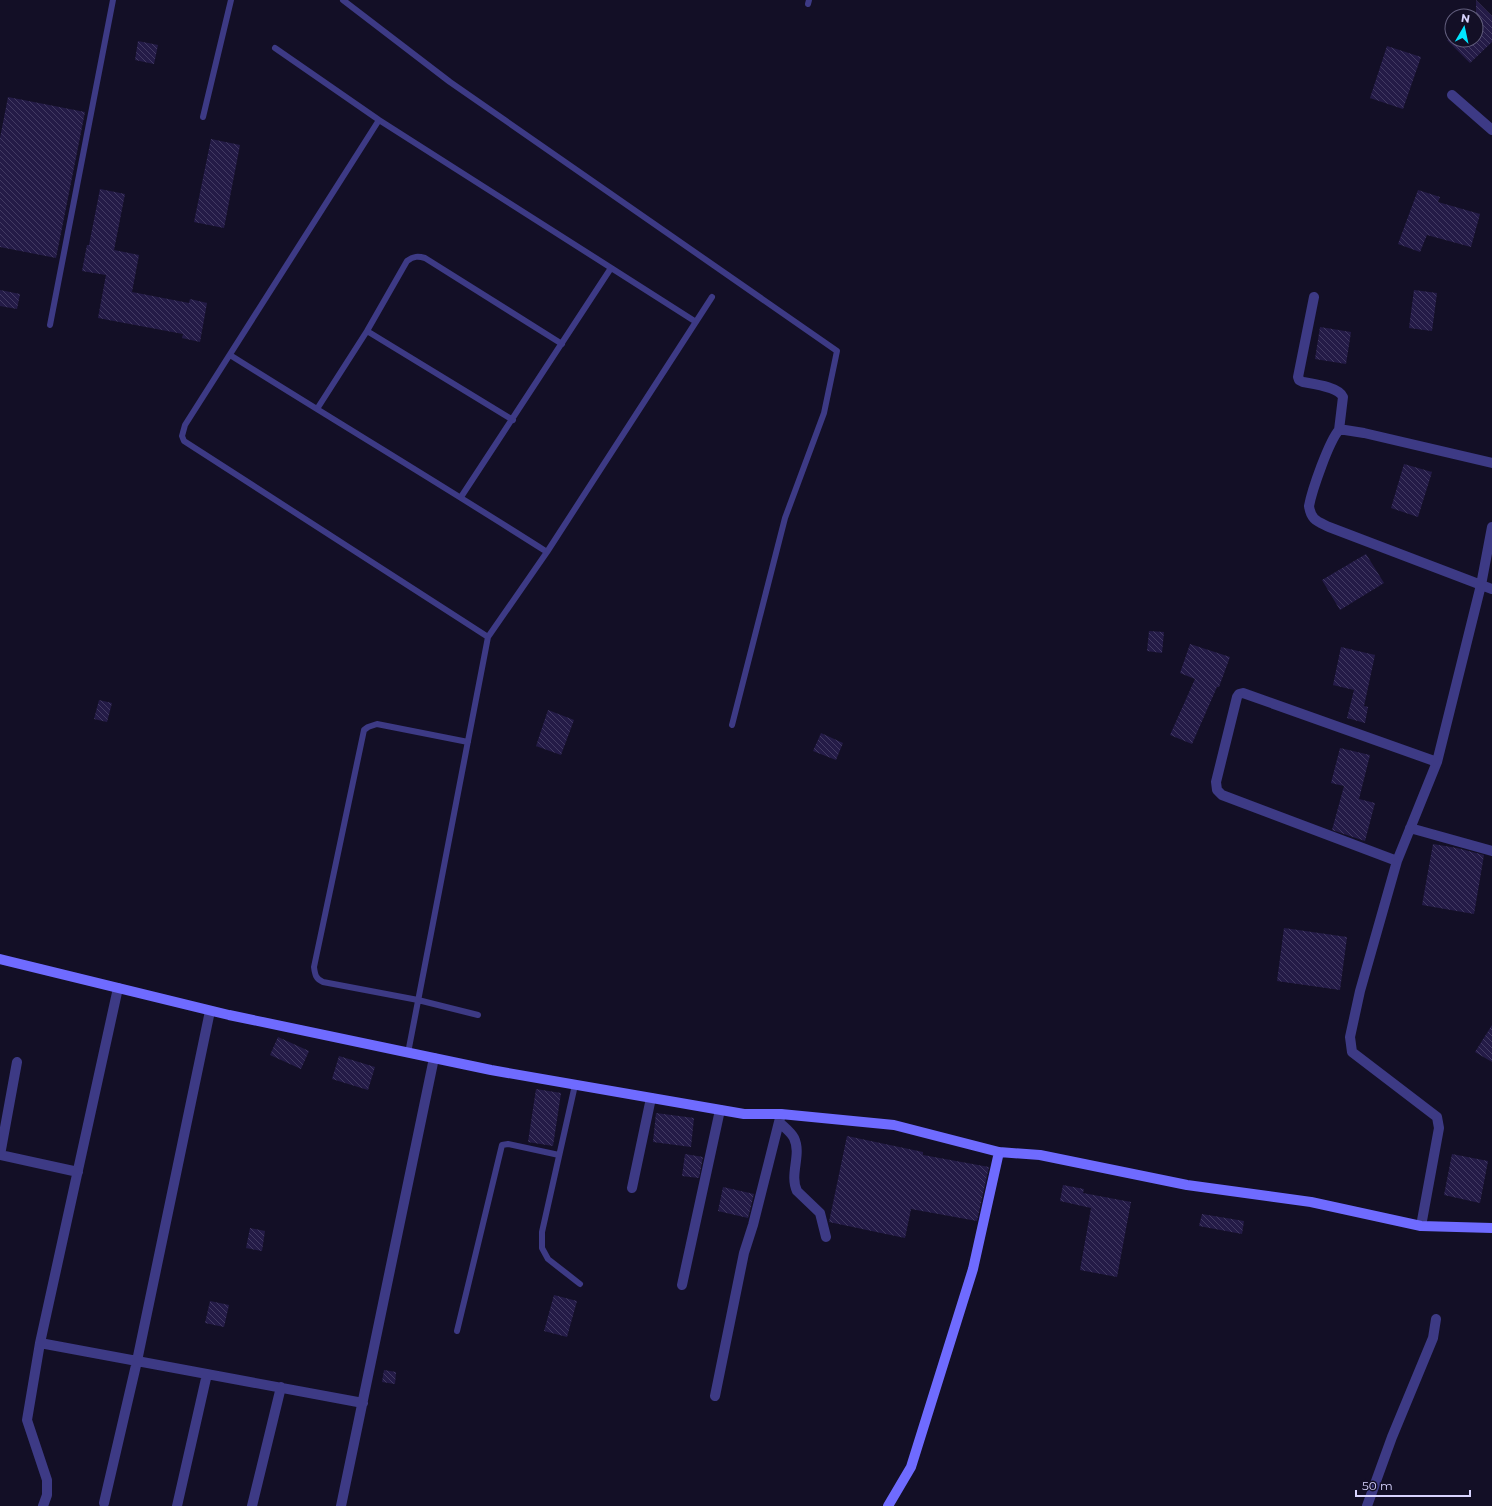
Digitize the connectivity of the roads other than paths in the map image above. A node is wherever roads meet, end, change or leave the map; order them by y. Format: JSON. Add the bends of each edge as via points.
{"nodes":[{"id":1,"x":113,"y":0,"type":"edge"},
{"id":2,"x":231,"y":0,"type":"edge"},
{"id":3,"x":343,"y":0,"type":"edge"},
{"id":4,"x":275,"y":48,"type":"dead end"},
{"id":5,"x":1452,"y":95,"type":"dead end"},
{"id":6,"x":203,"y":116,"type":"dead end"},
{"id":7,"x":379,"y":120,"type":"junction"},
{"id":8,"x":1492,"y":130,"type":"edge"},
{"id":9,"x":611,"y":268,"type":"junction"},
{"id":10,"x":712,"y":297,"type":"dead end"},
{"id":11,"x":1314,"y":297,"type":"dead end"},
{"id":12,"x":696,"y":322,"type":"junction"},
{"id":13,"x":50,"y":325,"type":"dead end"},
{"id":14,"x":367,"y":331,"type":"junction"},
{"id":15,"x":562,"y":344,"type":"junction"},
{"id":16,"x":230,"y":355,"type":"junction"},
{"id":17,"x":316,"y":409,"type":"junction"},
{"id":18,"x":512,"y":420,"type":"junction"},
{"id":19,"x":1339,"y":430,"type":"junction"},
{"id":20,"x":1492,"y":463,"type":"edge"},
{"id":21,"x":461,"y":497,"type":"junction"},
{"id":22,"x":1492,"y":527,"type":"edge"},
{"id":23,"x":547,"y":552,"type":"junction"},
{"id":24,"x":1481,"y":585,"type":"junction"},
{"id":25,"x":1492,"y":589,"type":"edge"},
{"id":26,"x":488,"y":637,"type":"junction"},
{"id":27,"x":732,"y":725,"type":"dead end"},
{"id":28,"x":468,"y":742,"type":"junction"},
{"id":29,"x":1437,"y":762,"type":"junction"},
{"id":30,"x":1410,"y":828,"type":"junction"},
{"id":31,"x":1492,"y":851,"type":"edge"},
{"id":32,"x":1398,"y":861,"type":"junction"},
{"id":33,"x":0,"y":960,"type":"edge"},
{"id":34,"x":118,"y":988,"type":"junction"},
{"id":35,"x":418,"y":1000,"type":"junction"},
{"id":36,"x":210,"y":1011,"type":"junction"},
{"id":37,"x":478,"y":1015,"type":"dead end"},
{"id":38,"x":408,"y":1053,"type":"junction"},
{"id":39,"x":434,"y":1058,"type":"junction"},
{"id":40,"x":17,"y":1062,"type":"dead end"},
{"id":41,"x":575,"y":1085,"type":"junction"},
{"id":42,"x":651,"y":1098,"type":"junction"},
{"id":43,"x":720,"y":1110,"type":"junction"},
{"id":44,"x":780,"y":1118,"type":"junction"},
{"id":45,"x":999,"y":1152,"type":"junction"},
{"id":46,"x":559,"y":1155,"type":"junction"},
{"id":47,"x":78,"y":1172,"type":"junction"},
{"id":48,"x":632,"y":1188,"type":"dead end"},
{"id":49,"x":1421,"y":1226,"type":"junction"},
{"id":50,"x":1492,"y":1228,"type":"edge"},
{"id":51,"x":826,"y":1237,"type":"dead end"},
{"id":52,"x":580,"y":1284,"type":"dead end"},
{"id":53,"x":682,"y":1285,"type":"dead end"},
{"id":54,"x":1436,"y":1319,"type":"dead end"},
{"id":55,"x":457,"y":1331,"type":"dead end"},
{"id":56,"x":40,"y":1343,"type":"junction"},
{"id":57,"x":137,"y":1361,"type":"junction"},
{"id":58,"x":208,"y":1374,"type":"junction"},
{"id":59,"x":281,"y":1387,"type":"junction"},
{"id":60,"x":715,"y":1396,"type":"dead end"},
{"id":61,"x":363,"y":1403,"type":"junction"},
{"id":62,"x":104,"y":1503,"type":"dead end"},
{"id":63,"x":43,"y":1506,"type":"edge"},
{"id":64,"x":177,"y":1506,"type":"edge"},
{"id":65,"x":252,"y":1506,"type":"edge"},
{"id":66,"x":341,"y":1506,"type":"edge"},
{"id":67,"x":888,"y":1506,"type":"edge"},
{"id":68,"x":1367,"y":1506,"type":"edge"}],
"edges":[{"from":1,"to":13,"type":"lane"},
{"from":2,"to":6,"type":"lane"},
{"from":3,"to":27,"type":"lane","via":[[450,82],[837,351],[824,413],[784,518]]},
{"from":4,"to":7,"type":"lane"},
{"from":5,"to":8,"type":"street"},
{"from":7,"to":9,"type":"lane"},
{"from":7,"to":16,"type":"lane"},
{"from":9,"to":12,"type":"lane"},
{"from":9,"to":15,"type":"lane"},
{"from":10,"to":12,"type":"lane"},
{"from":11,"to":19,"type":"street","via":[[1298,377],[1303,382],[1337,390],[1342,394]]},
{"from":12,"to":23,"type":"lane"},
{"from":14,"to":15,"type":"lane","via":[[408,261],[418,256]]},
{"from":14,"to":17,"type":"lane"},
{"from":14,"to":18,"type":"lane"},
{"from":15,"to":18,"type":"lane"},
{"from":16,"to":17,"type":"lane"},
{"from":16,"to":26,"type":"lane","via":[[185,425],[182,436],[184,442]]},
{"from":17,"to":21,"type":"lane"},
{"from":18,"to":21,"type":"lane"},
{"from":19,"to":20,"type":"street","via":[[1364,433]]},
{"from":19,"to":24,"type":"street","via":[[1334,435],[1310,499],[1310,512],[1314,519]]},
{"from":21,"to":23,"type":"lane"},
{"from":22,"to":24,"type":"street"},
{"from":23,"to":26,"type":"lane"},
{"from":24,"to":25,"type":"street"},
{"from":24,"to":29,"type":"street"},
{"from":26,"to":28,"type":"lane"},
{"from":28,"to":35,"type":"lane"},
{"from":28,"to":35,"type":"lane","via":[[377,724],[364,730],[314,967],[314,973],[324,982]]},
{"from":29,"to":30,"type":"street"},
{"from":29,"to":32,"type":"street","via":[[1243,693],[1239,694],[1216,782],[1222,796]]},
{"from":30,"to":31,"type":"street"},
{"from":30,"to":32,"type":"street"},
{"from":32,"to":49,"type":"street","via":[[1360,990],[1350,1037],[1352,1052],[1438,1117],[1439,1128]]},
{"from":33,"to":34,"type":"street"},
{"from":34,"to":36,"type":"street"},
{"from":34,"to":47,"type":"street"},
{"from":35,"to":37,"type":"lane"},
{"from":35,"to":38,"type":"lane"},
{"from":36,"to":38,"type":"street"},
{"from":36,"to":57,"type":"street"},
{"from":38,"to":39,"type":"street"},
{"from":39,"to":41,"type":"street"},
{"from":39,"to":61,"type":"street"},
{"from":40,"to":47,"type":"street","via":[[0,1155]]},
{"from":41,"to":42,"type":"street"},
{"from":41,"to":46,"type":"lane"},
{"from":42,"to":43,"type":"street"},
{"from":42,"to":48,"type":"street"},
{"from":43,"to":44,"type":"street"},
{"from":43,"to":53,"type":"street"},
{"from":44,"to":45,"type":"street","via":[[894,1125]]},
{"from":44,"to":51,"type":"street","via":[[796,1143],[796,1191],[820,1213]]},
{"from":44,"to":60,"type":"street","via":[[744,1253]]},
{"from":45,"to":49,"type":"street","via":[[1040,1155],[1187,1185],[1311,1202]]},
{"from":45,"to":67,"type":"street","via":[[973,1268],[911,1467]]},
{"from":46,"to":52,"type":"lane","via":[[542,1232],[542,1248],[548,1259]]},
{"from":46,"to":55,"type":"lane","via":[[508,1144],[502,1145]]},
{"from":47,"to":56,"type":"street"},
{"from":49,"to":50,"type":"street"},
{"from":54,"to":68,"type":"street","via":[[1433,1338]]},
{"from":56,"to":57,"type":"street"},
{"from":56,"to":63,"type":"street","via":[[27,1420],[48,1480]]},
{"from":57,"to":58,"type":"street"},
{"from":57,"to":62,"type":"street"},
{"from":58,"to":59,"type":"street"},
{"from":58,"to":64,"type":"street"},
{"from":59,"to":61,"type":"street"},
{"from":59,"to":65,"type":"street"},
{"from":61,"to":66,"type":"street"}]}
